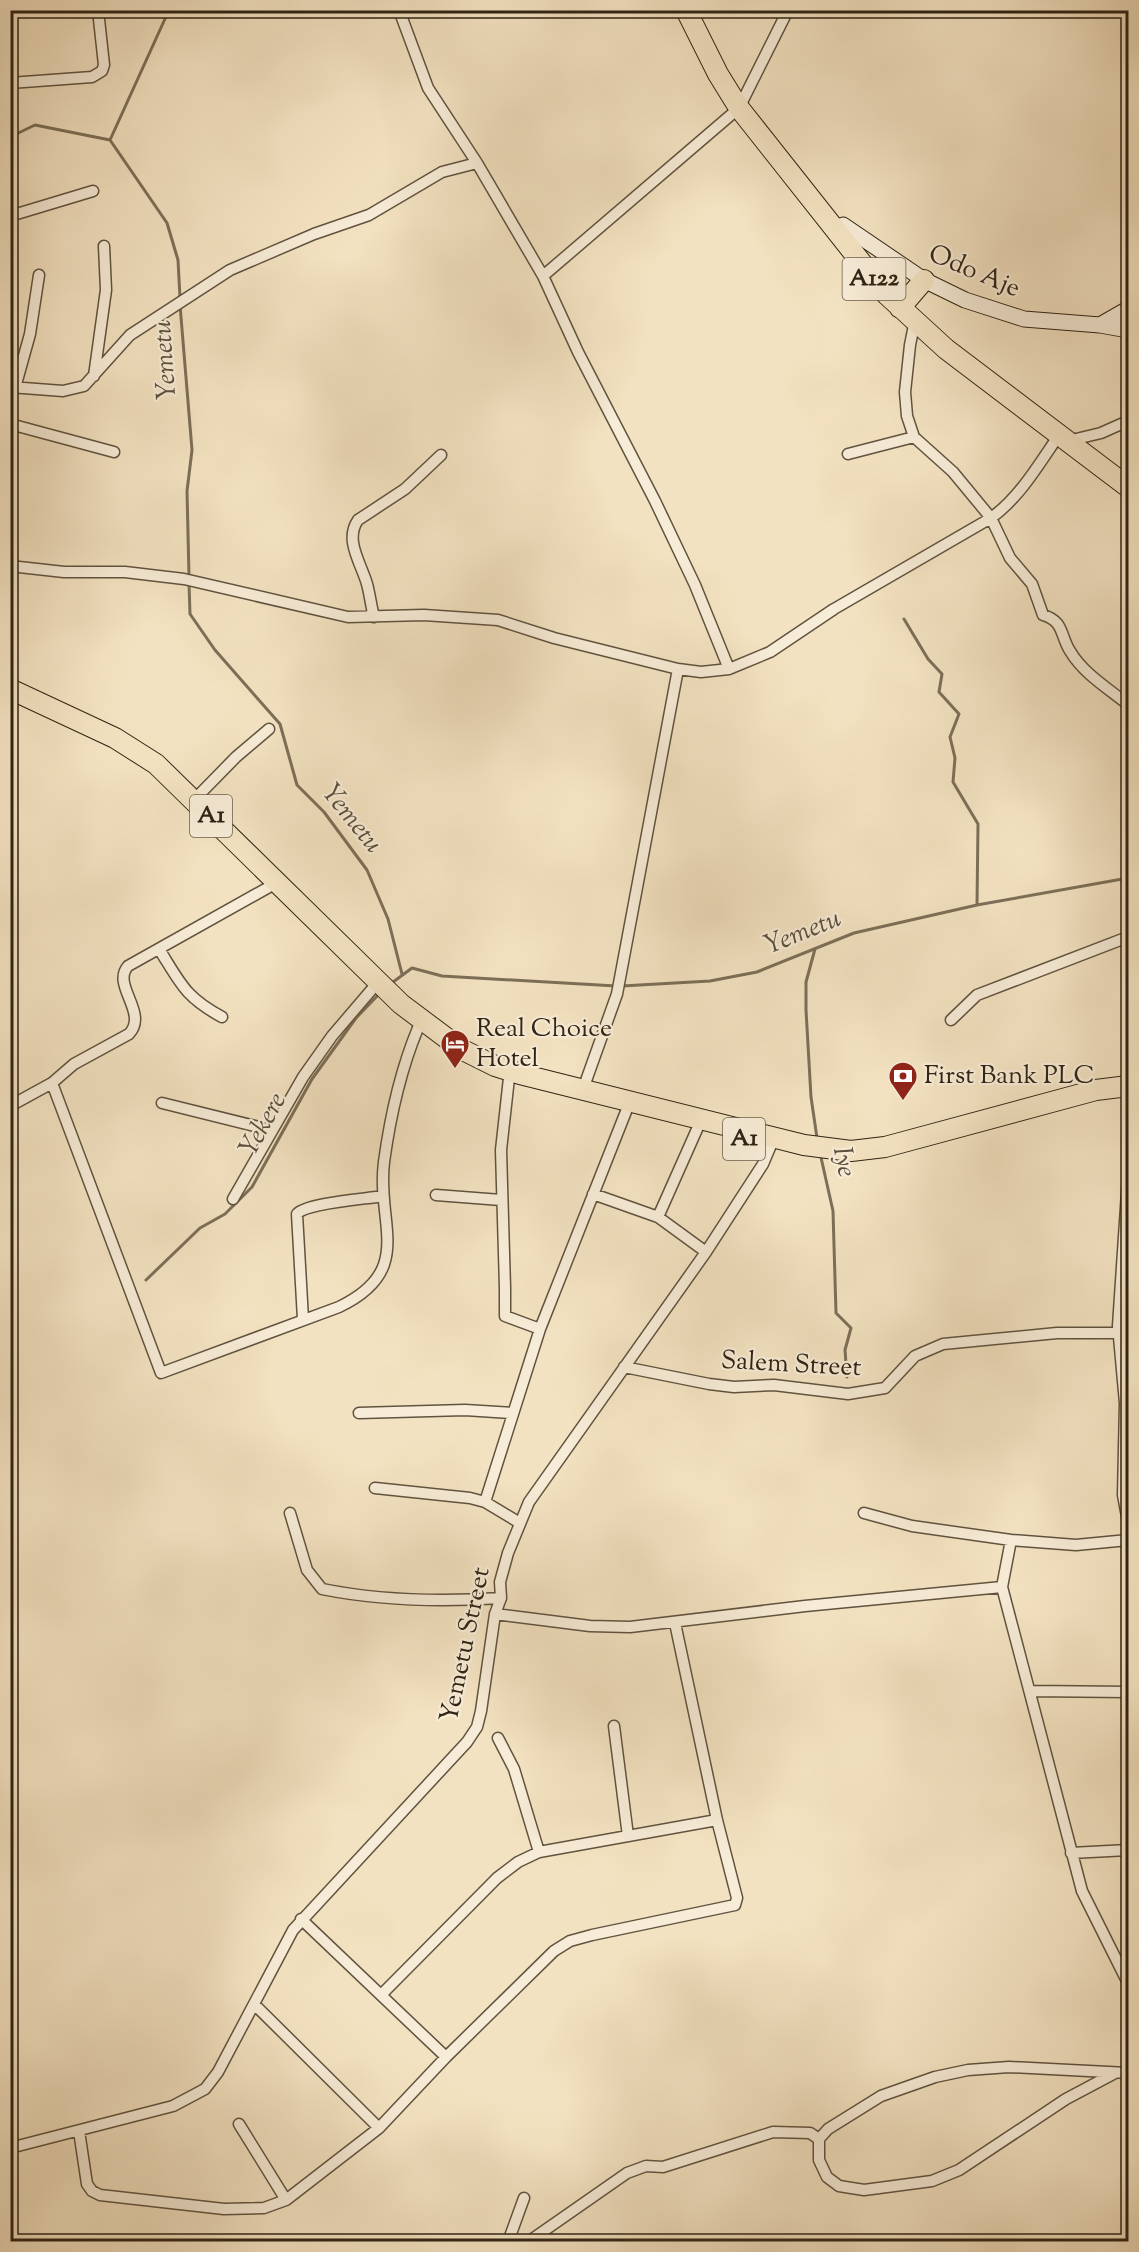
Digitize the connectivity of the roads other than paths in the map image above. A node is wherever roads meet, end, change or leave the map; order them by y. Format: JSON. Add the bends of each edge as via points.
{"nodes":[{"id":1,"x":98,"y":10,"type":"edge"},
{"id":2,"x":399,"y":10,"type":"edge"},
{"id":3,"x":686,"y":10,"type":"edge"},
{"id":4,"x":697,"y":10,"type":"edge"},
{"id":5,"x":788,"y":10,"type":"edge"},
{"id":6,"x":10,"y":83,"type":"edge"},
{"id":7,"x":742,"y":104,"type":"junction"},
{"id":8,"x":477,"y":163,"type":"junction"},
{"id":9,"x":93,"y":191,"type":"dead end"},
{"id":10,"x":10,"y":216,"type":"edge"},
{"id":11,"x":843,"y":225,"type":"junction"},
{"id":12,"x":104,"y":246,"type":"dead end"},
{"id":13,"x":39,"y":275,"type":"dead end"},
{"id":14,"x":543,"y":276,"type":"junction"},
{"id":15,"x":924,"y":280,"type":"junction"},
{"id":16,"x":1128,"y":309,"type":"edge"},
{"id":17,"x":909,"y":312,"type":"junction"},
{"id":18,"x":1100,"y":325,"type":"junction"},
{"id":19,"x":1128,"y":330,"type":"edge"},
{"id":20,"x":93,"y":379,"type":"junction"},
{"id":21,"x":13,"y":387,"type":"edge"},
{"id":22,"x":1128,"y":421,"type":"edge"},
{"id":23,"x":10,"y":424,"type":"edge"},
{"id":24,"x":914,"y":437,"type":"junction"},
{"id":25,"x":1068,"y":437,"type":"junction"},
{"id":26,"x":114,"y":452,"type":"dead end"},
{"id":27,"x":848,"y":454,"type":"dead end"},
{"id":28,"x":441,"y":455,"type":"dead end"},
{"id":29,"x":1128,"y":478,"type":"edge"},
{"id":30,"x":1128,"y":487,"type":"edge"},
{"id":31,"x":991,"y":518,"type":"junction"},
{"id":32,"x":10,"y":566,"type":"edge"},
{"id":33,"x":374,"y":617,"type":"junction"},
{"id":34,"x":678,"y":669,"type":"junction"},
{"id":35,"x":729,"y":669,"type":"junction"},
{"id":36,"x":10,"y":689,"type":"edge"},
{"id":37,"x":10,"y":699,"type":"edge"},
{"id":38,"x":1126,"y":703,"type":"dead end"},
{"id":39,"x":268,"y":729,"type":"dead end"},
{"id":40,"x":191,"y":803,"type":"junction"},
{"id":41,"x":274,"y":884,"type":"junction"},
{"id":42,"x":1128,"y":937,"type":"edge"},
{"id":43,"x":159,"y":949,"type":"junction"},
{"id":44,"x":381,"y":990,"type":"junction"},
{"id":45,"x":222,"y":1017,"type":"dead end"},
{"id":46,"x":951,"y":1020,"type":"dead end"},
{"id":47,"x":418,"y":1028,"type":"junction"},
{"id":48,"x":509,"y":1078,"type":"junction"},
{"id":49,"x":52,"y":1083,"type":"junction"},
{"id":50,"x":1128,"y":1086,"type":"edge"},
{"id":51,"x":582,"y":1094,"type":"junction"},
{"id":52,"x":1128,"y":1094,"type":"edge"},
{"id":53,"x":162,"y":1103,"type":"dead end"},
{"id":54,"x":10,"y":1106,"type":"edge"},
{"id":55,"x":627,"y":1109,"type":"junction"},
{"id":56,"x":698,"y":1127,"type":"junction"},
{"id":57,"x":272,"y":1130,"type":"junction"},
{"id":58,"x":773,"y":1142,"type":"junction"},
{"id":59,"x":1128,"y":1177,"type":"edge"},
{"id":60,"x":593,"y":1194,"type":"junction"},
{"id":61,"x":436,"y":1195,"type":"dead end"},
{"id":62,"x":383,"y":1196,"type":"junction"},
{"id":63,"x":233,"y":1199,"type":"dead end"},
{"id":64,"x":501,"y":1200,"type":"junction"},
{"id":65,"x":658,"y":1218,"type":"junction"},
{"id":66,"x":706,"y":1252,"type":"junction"},
{"id":67,"x":1124,"y":1288,"type":"edge"},
{"id":68,"x":303,"y":1319,"type":"junction"},
{"id":69,"x":540,"y":1329,"type":"junction"},
{"id":70,"x":1119,"y":1333,"type":"junction"},
{"id":71,"x":624,"y":1367,"type":"junction"},
{"id":72,"x":359,"y":1413,"type":"dead end"},
{"id":73,"x":512,"y":1413,"type":"junction"},
{"id":74,"x":375,"y":1488,"type":"dead end"},
{"id":75,"x":484,"y":1503,"type":"junction"},
{"id":76,"x":290,"y":1513,"type":"dead end"},
{"id":77,"x":864,"y":1513,"type":"dead end"},
{"id":78,"x":1128,"y":1522,"type":"edge"},
{"id":79,"x":520,"y":1523,"type":"junction"},
{"id":80,"x":1011,"y":1540,"type":"junction"},
{"id":81,"x":1128,"y":1540,"type":"edge"},
{"id":82,"x":1002,"y":1587,"type":"junction"},
{"id":83,"x":501,"y":1598,"type":"junction"},
{"id":84,"x":495,"y":1614,"type":"junction"},
{"id":85,"x":675,"y":1623,"type":"junction"},
{"id":86,"x":1031,"y":1691,"type":"junction"},
{"id":87,"x":1128,"y":1692,"type":"edge"},
{"id":88,"x":614,"y":1726,"type":"dead end"},
{"id":89,"x":498,"y":1738,"type":"dead end"},
{"id":90,"x":717,"y":1820,"type":"junction"},
{"id":91,"x":628,"y":1836,"type":"junction"},
{"id":92,"x":1128,"y":1850,"type":"edge"},
{"id":93,"x":539,"y":1852,"type":"junction"},
{"id":94,"x":1071,"y":1853,"type":"junction"},
{"id":95,"x":301,"y":1919,"type":"junction"},
{"id":96,"x":1128,"y":1983,"type":"edge"},
{"id":97,"x":381,"y":1995,"type":"junction"},
{"id":98,"x":254,"y":2004,"type":"junction"},
{"id":99,"x":446,"y":2057,"type":"junction"},
{"id":100,"x":1115,"y":2073,"type":"junction"},
{"id":101,"x":1128,"y":2073,"type":"edge"},
{"id":102,"x":239,"y":2124,"type":"dead end"},
{"id":103,"x":379,"y":2128,"type":"junction"},
{"id":104,"x":79,"y":2131,"type":"junction"},
{"id":105,"x":819,"y":2139,"type":"junction"},
{"id":106,"x":10,"y":2148,"type":"edge"},
{"id":107,"x":524,"y":2198,"type":"dead end"},
{"id":108,"x":286,"y":2200,"type":"junction"},
{"id":109,"x":508,"y":2241,"type":"edge"},
{"id":110,"x":528,"y":2241,"type":"edge"}],
"edges":[{"from":1,"to":6,"type":"street","via":[[102,71],[92,77]]},
{"from":2,"to":8,"type":"street","via":[[428,88]]},
{"from":3,"to":7,"type":"highway","number":"A122","via":[[718,74]]},
{"from":4,"to":7,"type":"highway","number":"A122"},
{"from":5,"to":7,"type":"street"},
{"from":7,"to":11,"type":"highway","number":"A122"},
{"from":7,"to":14,"type":"street"},
{"from":7,"to":17,"type":"highway","number":"A122"},
{"from":8,"to":14,"type":"street"},
{"from":8,"to":20,"type":"street","via":[[442,172],[369,215],[254,258],[130,335]]},
{"from":9,"to":10,"type":"street"},
{"from":11,"to":15,"type":"street","name":"Odo Aje"},
{"from":11,"to":17,"type":"highway","number":"A122"},
{"from":12,"to":20,"type":"street","via":[[106,290]]},
{"from":13,"to":21,"type":"street","via":[[30,334]]},
{"from":14,"to":35,"type":"street","via":[[670,532]]},
{"from":15,"to":17,"type":"highway"},
{"from":15,"to":18,"type":"street","name":"Odo Aje","via":[[965,300],[1023,319]]},
{"from":16,"to":18,"type":"street"},
{"from":17,"to":24,"type":"street","via":[[906,392],[907,416]]},
{"from":17,"to":25,"type":"highway","number":"A122"},
{"from":18,"to":19,"type":"street","name":"Odo Aje"},
{"from":20,"to":21,"type":"street","via":[[84,386],[63,391]]},
{"from":22,"to":25,"type":"street","via":[[1101,433]]},
{"from":23,"to":26,"type":"street"},
{"from":24,"to":27,"type":"street"},
{"from":24,"to":31,"type":"street","via":[[953,471]]},
{"from":25,"to":29,"type":"highway","number":"A122"},
{"from":25,"to":30,"type":"highway","number":"A122"},
{"from":25,"to":31,"type":"street","via":[[1004,509]]},
{"from":28,"to":33,"type":"street","via":[[405,489],[354,526],[353,544]]},
{"from":31,"to":35,"type":"street","via":[[866,590],[770,652]]},
{"from":31,"to":38,"type":"street","via":[[1010,558],[1032,584],[1043,615],[1060,626],[1069,650],[1083,668]]},
{"from":32,"to":33,"type":"street","via":[[184,579],[330,615]]},
{"from":33,"to":34,"type":"street","via":[[424,615],[498,620]]},
{"from":34,"to":35,"type":"street"},
{"from":34,"to":51,"type":"street","via":[[617,994]]},
{"from":36,"to":40,"type":"highway","number":"A1","via":[[134,749],[162,770]]},
{"from":37,"to":40,"type":"highway","number":"A1","via":[[114,749]]},
{"from":39,"to":40,"type":"street"},
{"from":40,"to":41,"type":"highway","number":"A1"},
{"from":41,"to":43,"type":"street"},
{"from":41,"to":44,"type":"highway","number":"A1"},
{"from":42,"to":46,"type":"street","via":[[977,995]]},
{"from":43,"to":45,"type":"street","via":[[183,988],[198,1004]]},
{"from":43,"to":49,"type":"street","via":[[124,970],[137,1020],[135,1028],[74,1064]]},
{"from":44,"to":47,"type":"highway","number":"A1"},
{"from":44,"to":51,"type":"highway","number":"A1","via":[[435,1032],[479,1059]]},
{"from":44,"to":57,"type":"street","via":[[326,1044]]},
{"from":47,"to":48,"type":"highway","number":"A1","via":[[470,1062]]},
{"from":47,"to":62,"type":"street","via":[[406,1061],[384,1161]]},
{"from":48,"to":51,"type":"highway","number":"A1"},
{"from":48,"to":64,"type":"street","via":[[501,1150]]},
{"from":49,"to":54,"type":"street"},
{"from":49,"to":68,"type":"street","via":[[161,1373]]},
{"from":50,"to":58,"type":"highway","number":"A1","via":[[1096,1090],[867,1150]]},
{"from":51,"to":55,"type":"highway","number":"A1"},
{"from":51,"to":58,"type":"highway","number":"A1"},
{"from":52,"to":58,"type":"highway","number":"A1","via":[[871,1157],[830,1157]]},
{"from":53,"to":57,"type":"street"},
{"from":55,"to":56,"type":"highway","number":"A1"},
{"from":55,"to":60,"type":"street"},
{"from":56,"to":58,"type":"highway","number":"A1"},
{"from":56,"to":65,"type":"street"},
{"from":57,"to":63,"type":"street"},
{"from":58,"to":66,"type":"street","name":"Yemetu Street"},
{"from":59,"to":67,"type":"street"},
{"from":60,"to":65,"type":"street"},
{"from":60,"to":69,"type":"street"},
{"from":61,"to":64,"type":"street"},
{"from":62,"to":68,"type":"street","via":[[389,1235],[378,1278],[355,1299]]},
{"from":62,"to":68,"type":"street","via":[[313,1207],[297,1214]]},
{"from":64,"to":69,"type":"street","via":[[505,1316]]},
{"from":65,"to":66,"type":"street"},
{"from":66,"to":71,"type":"street","name":"Yemetu Street"},
{"from":67,"to":70,"type":"street"},
{"from":69,"to":73,"type":"street"},
{"from":70,"to":71,"type":"street","name":"Salem Street","via":[[1057,1333],[943,1344],[915,1356],[885,1388],[848,1394],[774,1385],[734,1387]]},
{"from":70,"to":78,"type":"street","via":[[1125,1402],[1123,1495]]},
{"from":71,"to":79,"type":"street","name":"Yemetu Street","via":[[555,1461]]},
{"from":72,"to":73,"type":"street"},
{"from":73,"to":75,"type":"street"},
{"from":74,"to":75,"type":"street","via":[[446,1493]]},
{"from":75,"to":79,"type":"street"},
{"from":76,"to":83,"type":"street","via":[[307,1570],[322,1589],[383,1599]]},
{"from":77,"to":80,"type":"street","via":[[912,1526]]},
{"from":79,"to":83,"type":"street","name":"Yemetu Street","via":[[500,1582]]},
{"from":80,"to":81,"type":"street","via":[[1076,1545]]},
{"from":80,"to":82,"type":"street"},
{"from":82,"to":85,"type":"street"},
{"from":82,"to":86,"type":"street"},
{"from":83,"to":84,"type":"street","name":"Yemetu Street"},
{"from":84,"to":85,"type":"street","via":[[609,1627]]},
{"from":84,"to":95,"type":"street","name":"Yemetu Street","via":[[477,1727]]},
{"from":85,"to":90,"type":"street"},
{"from":86,"to":87,"type":"street"},
{"from":86,"to":94,"type":"street"},
{"from":88,"to":91,"type":"street"},
{"from":89,"to":93,"type":"street","via":[[514,1769]]},
{"from":90,"to":91,"type":"street"},
{"from":90,"to":99,"type":"street","via":[[737,1898],[735,1905],[570,1941],[554,1951]]},
{"from":91,"to":93,"type":"street"},
{"from":92,"to":94,"type":"street"},
{"from":93,"to":97,"type":"street","via":[[497,1878]]},
{"from":94,"to":96,"type":"street","via":[[1082,1891]]},
{"from":95,"to":97,"type":"street"},
{"from":95,"to":98,"type":"street","name":"Yemetu Street"},
{"from":97,"to":99,"type":"street"},
{"from":98,"to":103,"type":"street"},
{"from":98,"to":104,"type":"street","name":"Yemetu Street","via":[[205,2089],[173,2106]]},
{"from":99,"to":103,"type":"street"},
{"from":100,"to":101,"type":"street"},
{"from":100,"to":105,"type":"street","via":[[1009,2067],[935,2077],[861,2106]]},
{"from":100,"to":105,"type":"street","via":[[1066,2099],[959,2170],[932,2181],[864,2190],[839,2187],[827,2177],[819,2160]]},
{"from":102,"to":108,"type":"street"},
{"from":103,"to":108,"type":"street"},
{"from":104,"to":106,"type":"street","name":"Yemetu Street"},
{"from":104,"to":108,"type":"street","via":[[87,2184],[100,2195],[224,2209],[264,2208]]},
{"from":105,"to":110,"type":"street","via":[[810,2133],[773,2132],[663,2167],[646,2166],[627,2173]]},
{"from":107,"to":109,"type":"street"}]}
